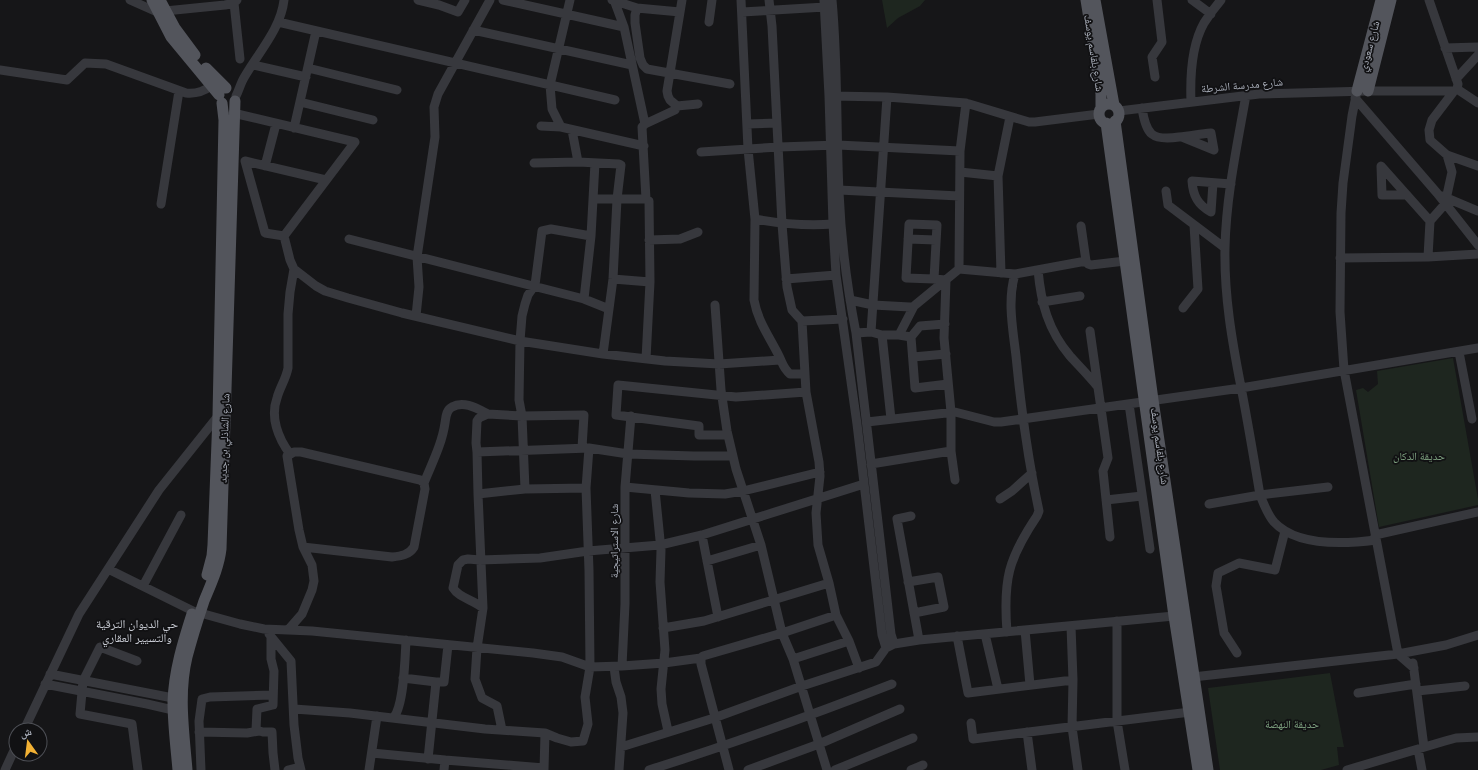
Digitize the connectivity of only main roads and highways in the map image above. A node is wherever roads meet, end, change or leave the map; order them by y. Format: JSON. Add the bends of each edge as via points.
{"nodes":[{"id":1,"x":152,"y":0,"type":"edge"},
{"id":2,"x":160,"y":0,"type":"edge"},
{"id":3,"x":1086,"y":0,"type":"edge"},
{"id":4,"x":1095,"y":0,"type":"edge"},
{"id":5,"x":1381,"y":0,"type":"edge"},
{"id":6,"x":1391,"y":0,"type":"edge"},
{"id":7,"x":161,"y":11,"type":"junction"},
{"id":8,"x":228,"y":95,"type":"junction"},
{"id":9,"x":1100,"y":110,"type":"junction"},
{"id":10,"x":1113,"y":115,"type":"junction"},
{"id":11,"x":1149,"y":401,"type":"junction"},
{"id":12,"x":222,"y":415,"type":"junction"},
{"id":13,"x":196,"y":613,"type":"junction"},
{"id":14,"x":178,"y":708,"type":"junction"},
{"id":15,"x":178,"y":770,"type":"edge"},
{"id":16,"x":187,"y":770,"type":"edge"},
{"id":17,"x":1198,"y":770,"type":"edge"},
{"id":18,"x":1208,"y":770,"type":"edge"}],
"edges":[{"from":1,"to":7,"type":"main road"},
{"from":2,"to":7,"type":"main road"},
{"from":3,"to":9,"type":"main road","name":"شارع بلقاسم يوسف","via":[[1101,94]]},
{"from":4,"to":10,"type":"main road","name":"شارع بلقاسم يوسف"},
{"from":5,"to":6,"type":"main road","name":"شارع سعودي","via":[[1360,93]]},
{"from":7,"to":8,"type":"main road"},
{"from":7,"to":8,"type":"main road","via":[[171,37],[211,86]]},
{"from":8,"to":12,"type":"main road","name":"شارع الشاذلي بن جديد","via":[[224,120]]},
{"from":8,"to":12,"type":"main road","name":"شارع الشاذلي بن جديد","via":[[234,113]]},
{"from":9,"to":10,"type":"main road","via":[[1100,119]]},
{"from":9,"to":10,"type":"main road","via":[[1107,103]]},
{"from":10,"to":11,"type":"main road","name":"شارع بلقاسم يوسف"},
{"from":10,"to":11,"type":"main road","name":"شارع بلقاسم يوسف","via":[[1125,261]]},
{"from":11,"to":17,"type":"main road","name":"شارع بلقاسم يوسف","via":[[1174,616]]},
{"from":11,"to":18,"type":"main road","name":"شارع بلقاسم يوسف"},
{"from":12,"to":13,"type":"main road","name":"شارع الشاذلي بن جديد","via":[[212,556]]},
{"from":13,"to":14,"type":"main road","name":"شارع الشاذلي بن جديد"},
{"from":13,"to":14,"type":"main road","name":"شارع الشاذلي بن جديد","via":[[178,660],[173,698]]},
{"from":14,"to":15,"type":"main road","name":"شارع الشاذلي بن جديد"},
{"from":14,"to":16,"type":"main road","name":"شارع الشاذلي بن جديد"}]}
